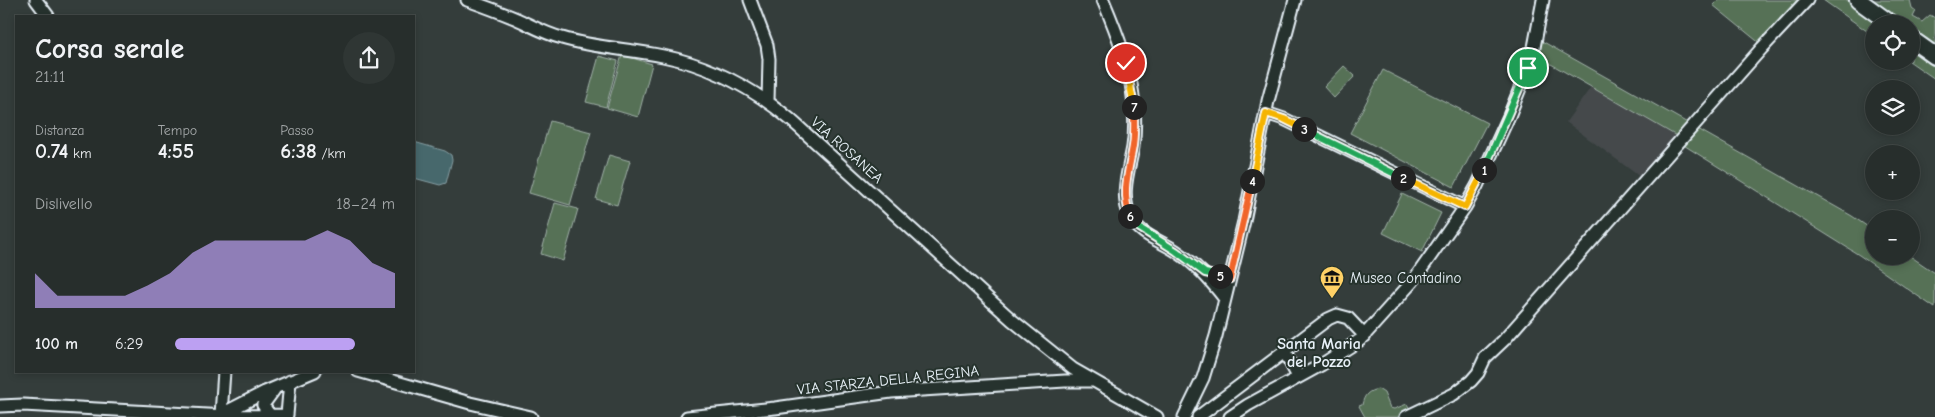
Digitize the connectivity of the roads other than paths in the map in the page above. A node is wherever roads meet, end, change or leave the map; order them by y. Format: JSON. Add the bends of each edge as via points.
{"nodes":[{"id":1,"x":36,"y":0,"type":"edge"},
{"id":2,"x":467,"y":0,"type":"edge"},
{"id":3,"x":750,"y":0,"type":"edge"},
{"id":4,"x":1103,"y":0,"type":"edge"},
{"id":5,"x":1295,"y":0,"type":"edge"},
{"id":6,"x":1543,"y":0,"type":"edge"},
{"id":7,"x":1807,"y":0,"type":"edge"},
{"id":8,"x":1858,"y":0,"type":"edge"},
{"id":9,"x":47,"y":15,"type":"edge"},
{"id":10,"x":1879,"y":15,"type":"edge"},
{"id":11,"x":1920,"y":45,"type":"edge"},
{"id":12,"x":1935,"y":56,"type":"edge"},
{"id":13,"x":768,"y":101,"type":"junction"},
{"id":14,"x":1266,"y":113,"type":"junction"},
{"id":15,"x":1465,"y":207,"type":"junction"},
{"id":16,"x":1205,"y":273,"type":"junction"},
{"id":17,"x":1230,"y":279,"type":"junction"},
{"id":18,"x":1225,"y":299,"type":"junction"},
{"id":19,"x":1364,"y":336,"type":"junction"},
{"id":20,"x":1285,"y":353,"type":"junction"},
{"id":21,"x":224,"y":373,"type":"edge"},
{"id":22,"x":310,"y":373,"type":"edge"},
{"id":23,"x":365,"y":373,"type":"edge"},
{"id":24,"x":1298,"y":377,"type":"junction"},
{"id":25,"x":290,"y":381,"type":"junction"},
{"id":26,"x":1092,"y":381,"type":"junction"},
{"id":27,"x":275,"y":389,"type":"junction"},
{"id":28,"x":0,"y":406,"type":"edge"},
{"id":29,"x":221,"y":415,"type":"junction"},
{"id":30,"x":287,"y":416,"type":"edge"},
{"id":31,"x":271,"y":417,"type":"edge"},
{"id":32,"x":532,"y":417,"type":"edge"},
{"id":33,"x":687,"y":417,"type":"edge"},
{"id":34,"x":1157,"y":417,"type":"edge"},
{"id":35,"x":1184,"y":417,"type":"edge"},
{"id":36,"x":1198,"y":417,"type":"edge"},
{"id":37,"x":1230,"y":417,"type":"edge"},
{"id":38,"x":1406,"y":417,"type":"edge"}],
"edges":[{"from":1,"to":9,"type":"street"},
{"from":2,"to":13,"type":"street","name":"VIA ROSANEA","via":[[563,39],[663,56],[717,73]]},
{"from":3,"to":13,"type":"street","via":[[767,45]]},
{"from":4,"to":16,"type":"street","via":[[1126,63],[1134,106],[1133,147],[1125,196],[1131,218],[1149,236]]},
{"from":5,"to":14,"type":"street"},
{"from":6,"to":15,"type":"street","via":[[1532,58],[1509,116]]},
{"from":7,"to":38,"type":"street","via":[[1485,358],[1478,373],[1454,394]]},
{"from":8,"to":10,"type":"highway"},
{"from":11,"to":12,"type":"highway"},
{"from":13,"to":26,"type":"street","name":"VIA ROSANEA","via":[[1012,320]]},
{"from":14,"to":15,"type":"street"},
{"from":14,"to":17,"type":"street"},
{"from":15,"to":19,"type":"street","via":[[1413,281]]},
{"from":16,"to":17,"type":"street"},
{"from":16,"to":18,"type":"street"},
{"from":17,"to":18,"type":"street"},
{"from":18,"to":35,"type":"street","via":[[1203,378]]},
{"from":19,"to":20,"type":"street","via":[[1348,318],[1337,315]]},
{"from":19,"to":24,"type":"street"},
{"from":20,"to":24,"type":"street"},
{"from":20,"to":36,"type":"street"},
{"from":21,"to":29,"type":"street"},
{"from":22,"to":25,"type":"street"},
{"from":23,"to":32,"type":"street"},
{"from":24,"to":37,"type":"street"},
{"from":25,"to":27,"type":"street"},
{"from":25,"to":30,"type":"street"},
{"from":26,"to":33,"type":"street","name":"VIA STARZA DELLA REGINA","via":[[891,392]]},
{"from":26,"to":34,"type":"street","name":"VIA ROSANEA"},
{"from":27,"to":29,"type":"street"},
{"from":27,"to":31,"type":"street","via":[[263,405]]},
{"from":28,"to":29,"type":"street"},
{"from":29,"to":31,"type":"street"},
{"from":30,"to":31,"type":"street"}]}
